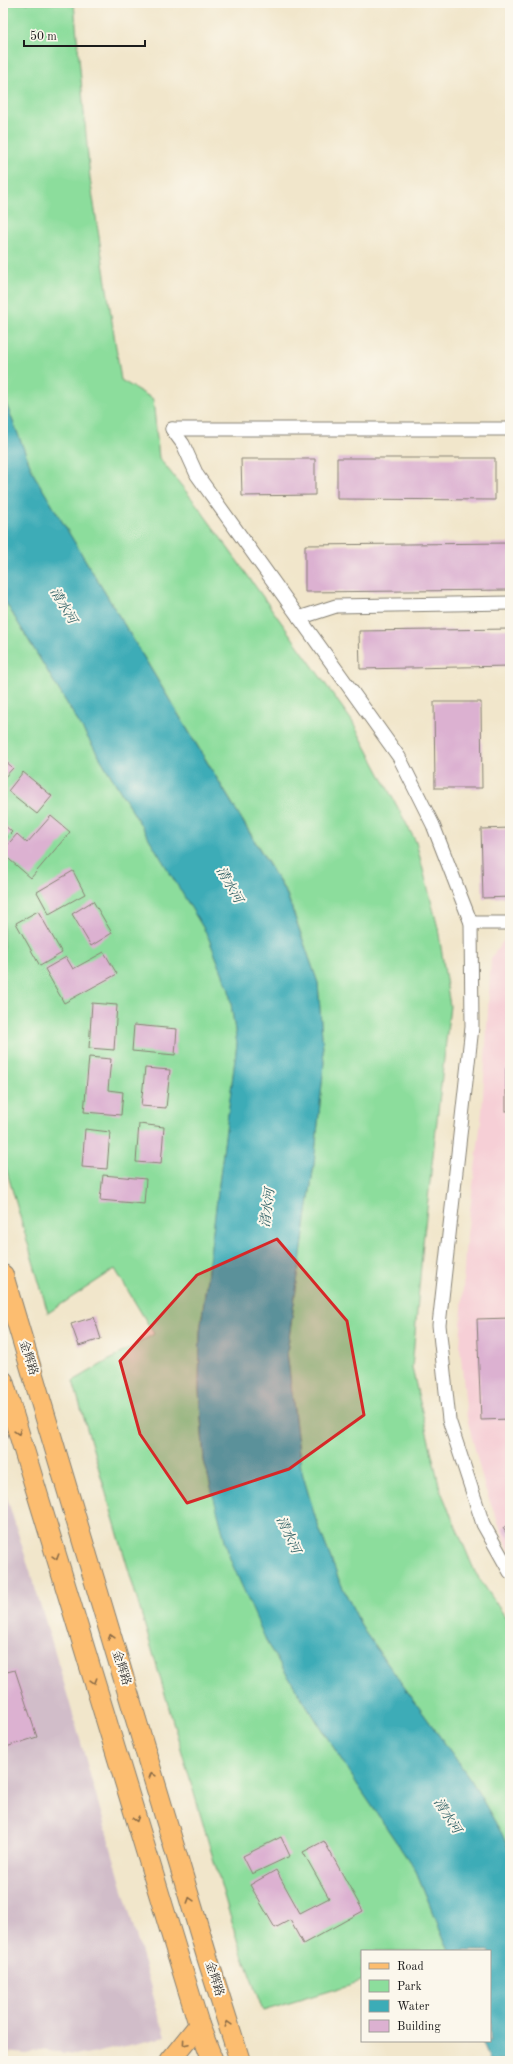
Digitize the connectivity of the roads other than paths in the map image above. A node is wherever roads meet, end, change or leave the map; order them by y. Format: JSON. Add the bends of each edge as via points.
{"nodes":[{"id":1,"x":510,"y":429,"type":"edge"},
{"id":2,"x":510,"y":603,"type":"edge"},
{"id":3,"x":299,"y":618,"type":"junction"},
{"id":4,"x":471,"y":923,"type":"junction"},
{"id":5,"x":510,"y":923,"type":"edge"},
{"id":6,"x":3,"y":1275,"type":"edge"},
{"id":7,"x":3,"y":1382,"type":"edge"},
{"id":8,"x":510,"y":1572,"type":"edge"},
{"id":9,"x":200,"y":2025,"type":"junction"},
{"id":10,"x":170,"y":2061,"type":"edge"},
{"id":11,"x":212,"y":2061,"type":"edge"},
{"id":12,"x":240,"y":2061,"type":"edge"}],
"edges":[{"from":1,"to":3,"type":"street","via":[[172,429],[183,444],[197,475]]},
{"from":2,"to":3,"type":"street","via":[[336,606]]},
{"from":3,"to":4,"type":"street","via":[[399,757],[433,825]]},
{"from":4,"to":5,"type":"street"},
{"from":4,"to":8,"type":"street","via":[[472,1027],[439,1325],[449,1420],[483,1524]]},
{"from":12,"to":6,"type":"main road","name":"金辉路","one_way":true},
{"from":7,"to":9,"type":"main road","one_way":true},
{"from":9,"to":10,"type":"main road","one_way":true},
{"from":9,"to":11,"type":"main road"}]}
